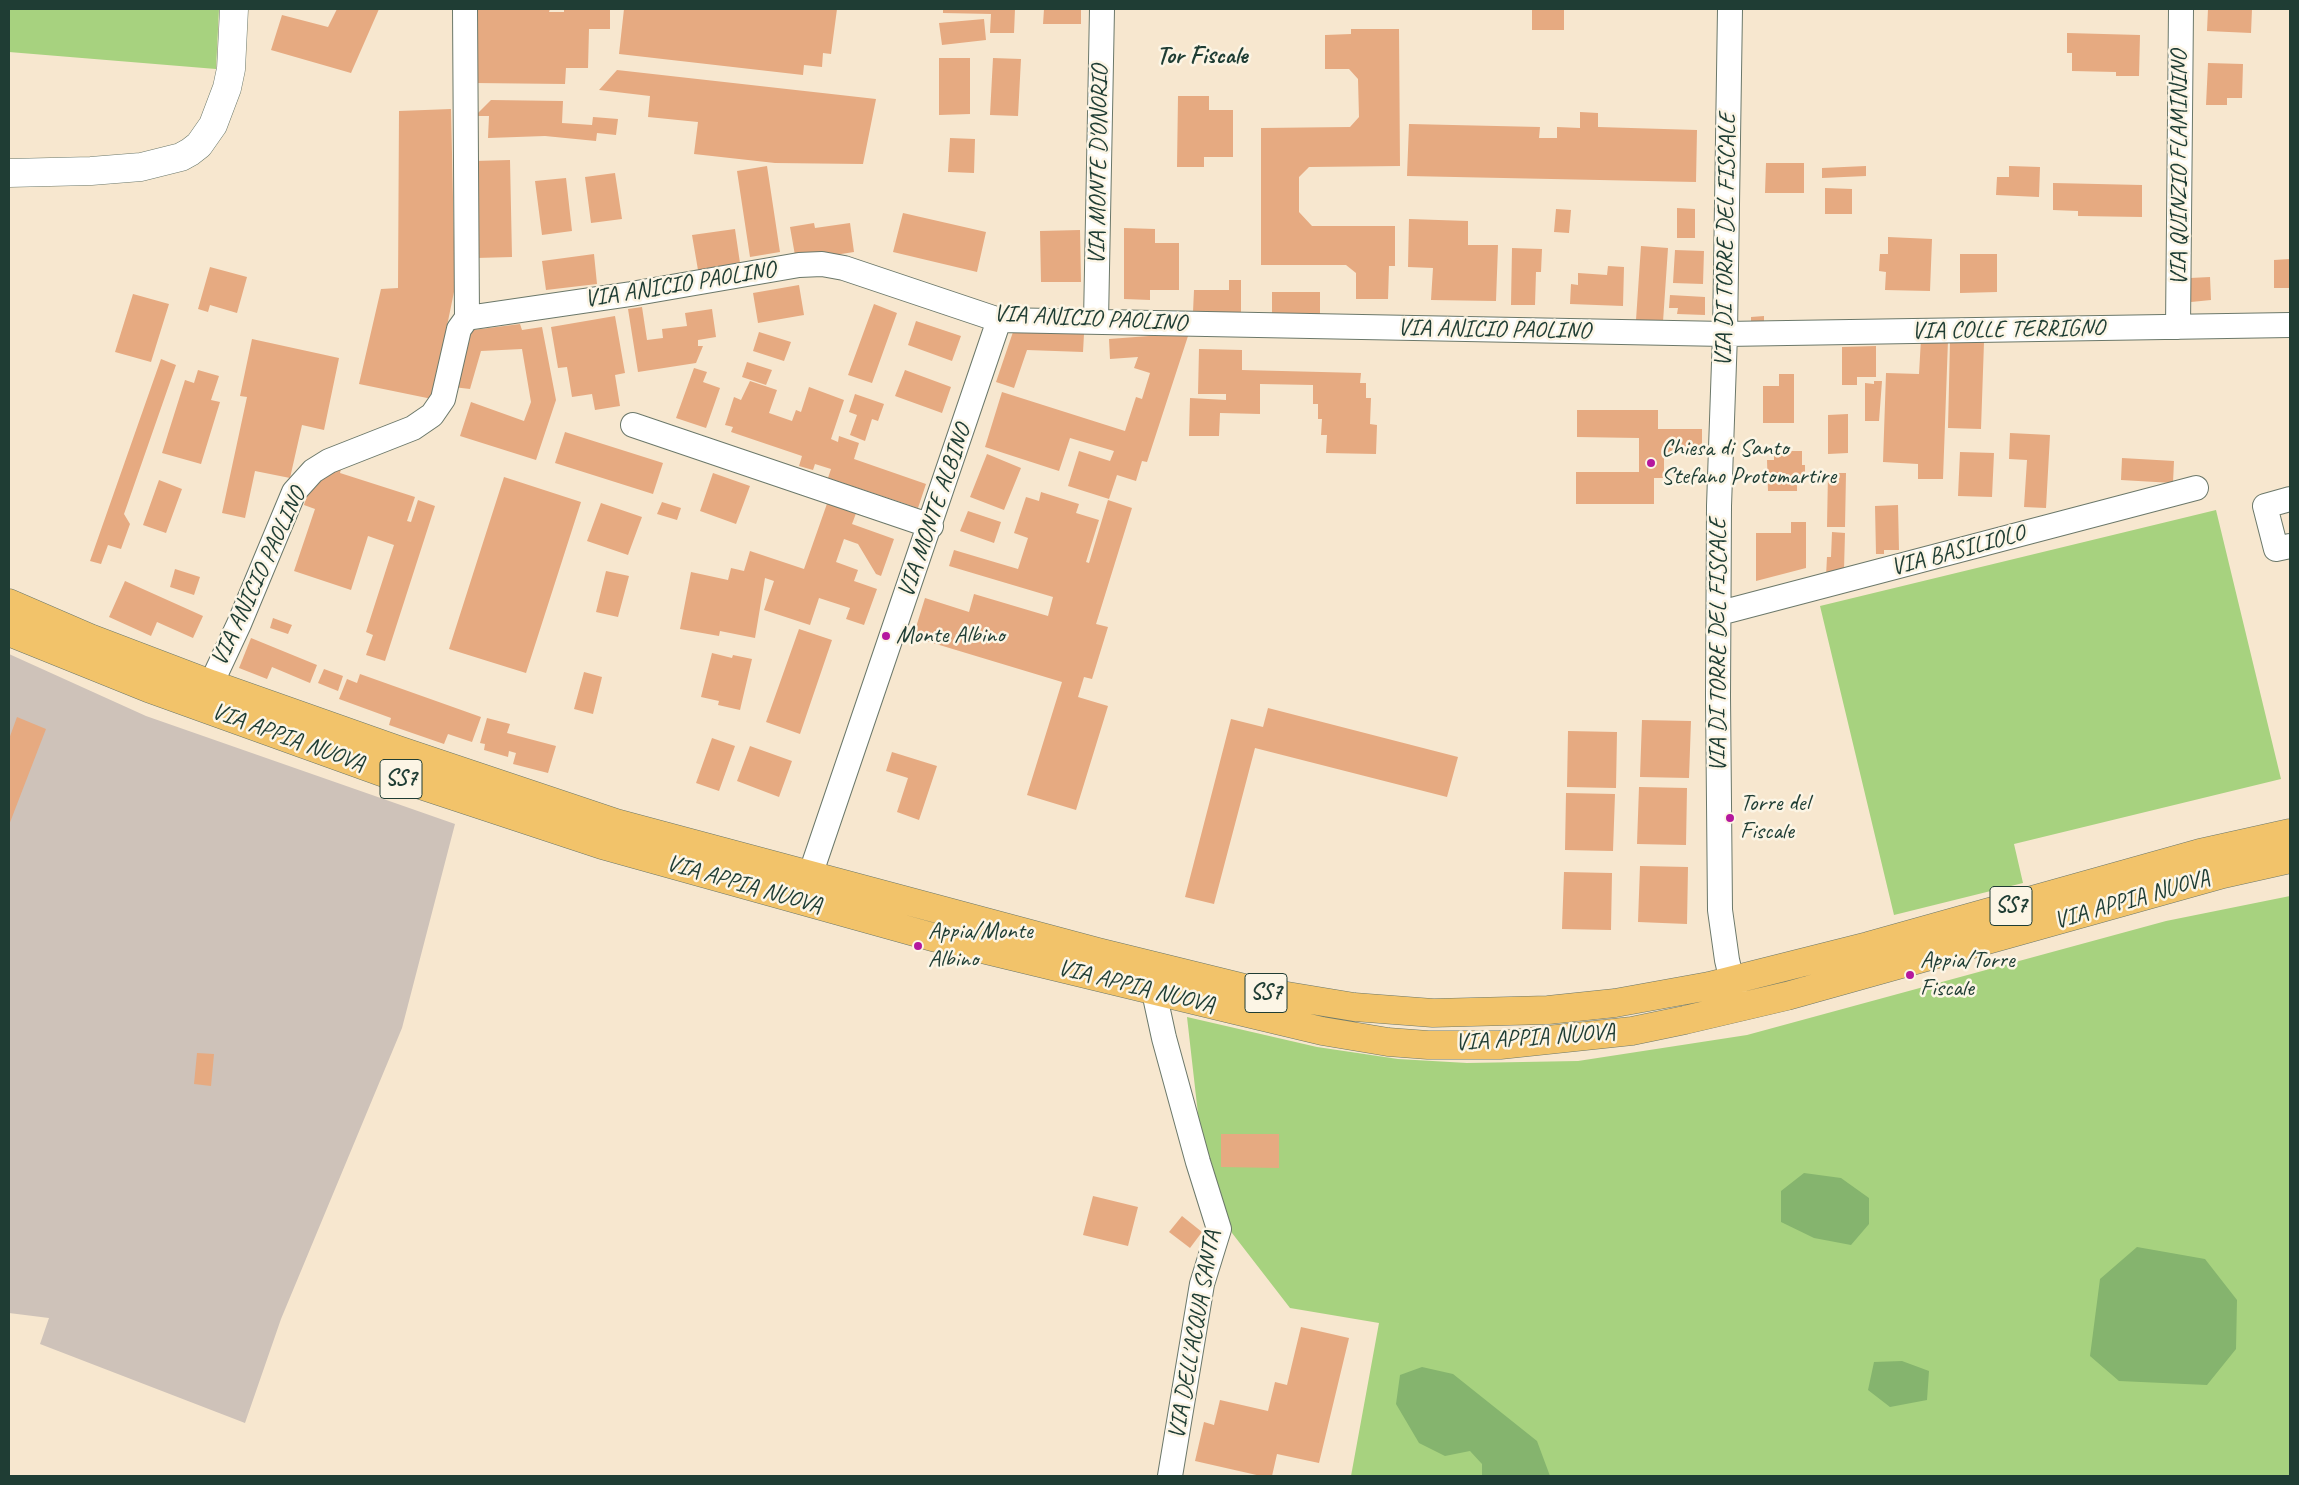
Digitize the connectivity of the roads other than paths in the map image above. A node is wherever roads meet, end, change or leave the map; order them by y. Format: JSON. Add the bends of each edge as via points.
{"nodes":[{"id":1,"x":234,"y":9,"type":"edge"},
{"id":2,"x":465,"y":9,"type":"edge"},
{"id":3,"x":1102,"y":9,"type":"edge"},
{"id":4,"x":1730,"y":9,"type":"edge"},
{"id":5,"x":2181,"y":9,"type":"edge"},
{"id":6,"x":9,"y":173,"type":"edge"},
{"id":7,"x":467,"y":318,"type":"junction"},
{"id":8,"x":999,"y":320,"type":"junction"},
{"id":9,"x":1096,"y":322,"type":"junction"},
{"id":10,"x":2290,"y":325,"type":"edge"},
{"id":11,"x":2178,"y":327,"type":"junction"},
{"id":12,"x":1725,"y":334,"type":"junction"},
{"id":13,"x":633,"y":425,"type":"dead end"},
{"id":14,"x":2196,"y":488,"type":"dead end"},
{"id":15,"x":2290,"y":498,"type":"edge"},
{"id":16,"x":931,"y":526,"type":"junction"},
{"id":17,"x":2290,"y":546,"type":"edge"},
{"id":18,"x":9,"y":604,"type":"edge"},
{"id":19,"x":1720,"y":613,"type":"junction"},
{"id":20,"x":9,"y":632,"type":"edge"},
{"id":21,"x":210,"y":684,"type":"junction"},
{"id":22,"x":2290,"y":832,"type":"edge"},
{"id":23,"x":2290,"y":859,"type":"edge"},
{"id":24,"x":806,"y":888,"type":"junction"},
{"id":25,"x":1732,"y":981,"type":"junction"},
{"id":26,"x":1154,"y":992,"type":"junction"},
{"id":27,"x":1739,"y":1008,"type":"junction"},
{"id":28,"x":1170,"y":1476,"type":"edge"}],
"edges":[{"from":1,"to":6,"type":"street","via":[[227,88],[213,125],[190,152],[133,167]]},
{"from":2,"to":7,"type":"street","name":"VIA ANICIO PAOLINO"},
{"from":3,"to":9,"type":"street","name":"VIA MONTE D'ONORIO"},
{"from":4,"to":12,"type":"street","name":"VIA DI TORRE DEL FISCALE"},
{"from":5,"to":11,"type":"street","name":"VIA QUINZIO FLAMININO"},
{"from":7,"to":8,"type":"street","name":"VIA ANICIO PAOLINO","via":[[822,264],[844,268]]},
{"from":7,"to":21,"type":"street","name":"VIA ANICIO PAOLINO","via":[[459,329],[443,400],[432,415],[413,428],[329,461],[313,470],[294,492],[239,624]]},
{"from":8,"to":9,"type":"street","name":"VIA ANICIO PAOLINO"},
{"from":8,"to":16,"type":"street","name":"VIA MONTE ALBINO"},
{"from":9,"to":12,"type":"street","name":"VIA ANICIO PAOLINO"},
{"from":10,"to":11,"type":"street","name":"VIA COLLE TERRIGNO"},
{"from":11,"to":12,"type":"street","name":"VIA COLLE TERRIGNO"},
{"from":12,"to":19,"type":"street","name":"VIA DI TORRE DEL FISCALE"},
{"from":13,"to":16,"type":"street"},
{"from":14,"to":19,"type":"street","name":"VIA BASILIOLO"},
{"from":15,"to":17,"type":"street","via":[[2265,506],[2276,549]]},
{"from":16,"to":24,"type":"street","name":"VIA MONTE ALBINO"},
{"from":18,"to":21,"type":"main road","name":"VIA APPIA NUOVA","number":"SS7"},
{"from":19,"to":25,"type":"street","name":"VIA DI TORRE DEL FISCALE","via":[[1720,910]]},
{"from":20,"to":24,"type":"main road","name":"VIA APPIA NUOVA","number":"SS7","via":[[157,691],[498,812],[621,850]]},
{"from":21,"to":24,"type":"main road","name":"VIA APPIA NUOVA","number":"SS7"},
{"from":22,"to":25,"type":"main road","name":"VIA APPIA NUOVA","number":"SS7","via":[[2200,853]]},
{"from":23,"to":27,"type":"main road","name":"VIA APPIA NUOVA","number":"SS7","via":[[2223,874]]},
{"from":24,"to":25,"type":"main road","name":"VIA APPIA NUOVA","number":"SS7","via":[[1258,991],[1354,1007],[1464,1013],[1548,1010],[1635,1000]]},
{"from":24,"to":26,"type":"main road","name":"VIA APPIA NUOVA","number":"SS7","via":[[936,938]]},
{"from":25,"to":27,"type":"street","name":"VIA DI TORRE DEL FISCALE"},
{"from":26,"to":27,"type":"main road","name":"VIA APPIA NUOVA","number":"SS7","via":[[1330,1032],[1428,1045],[1500,1046],[1579,1038],[1641,1029]]},
{"from":26,"to":28,"type":"street","name":"VIA DELL'ACQUA SANTA","via":[[1159,1021],[1219,1229],[1202,1284]]}]}
